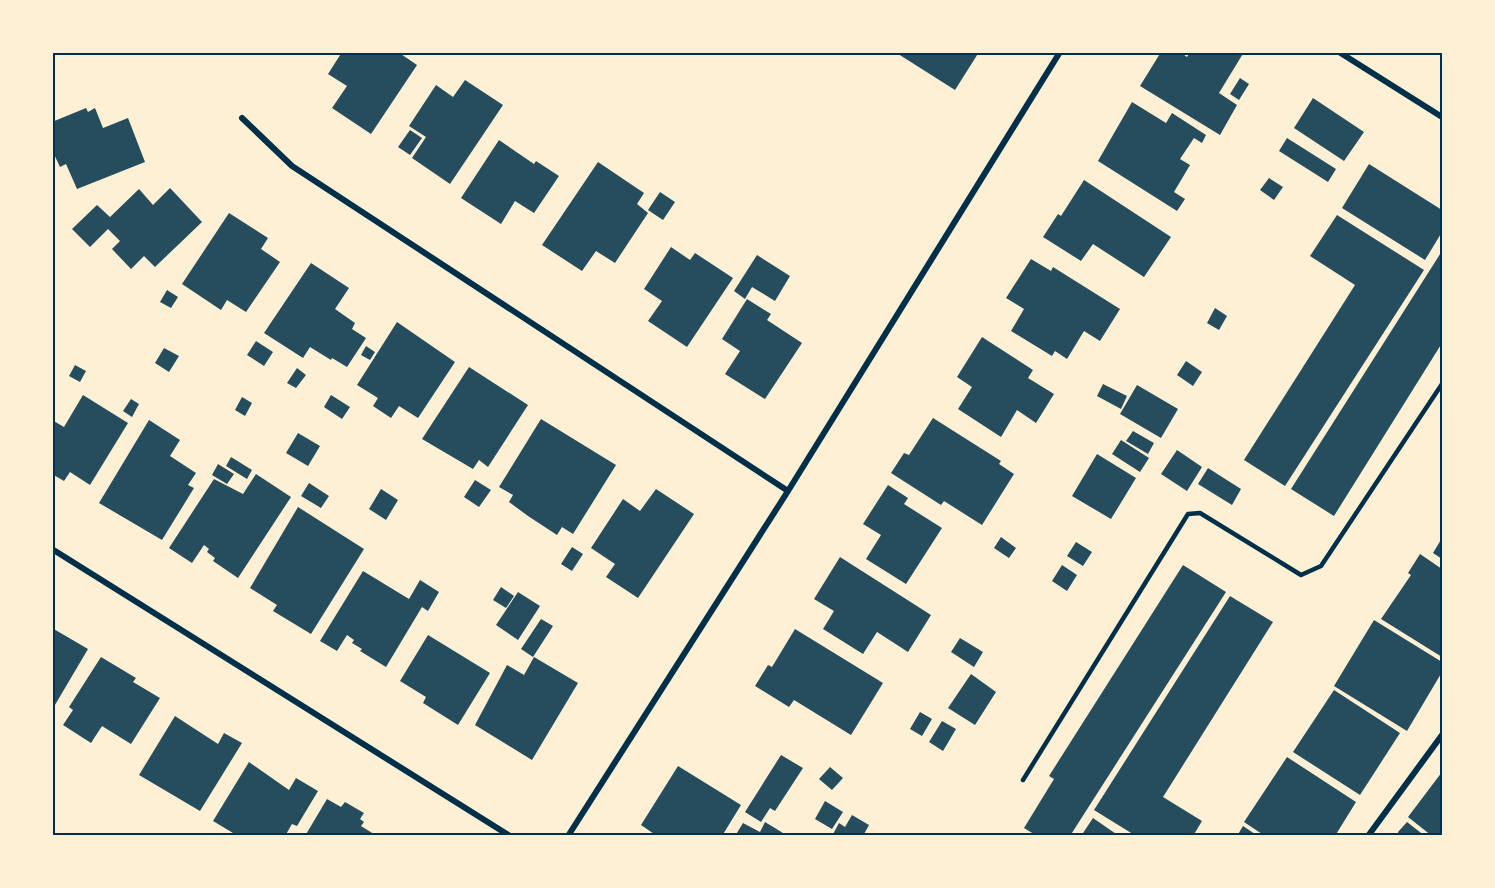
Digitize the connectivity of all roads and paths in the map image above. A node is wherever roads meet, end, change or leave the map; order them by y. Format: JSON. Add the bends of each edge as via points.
{"nodes":[{"id":1,"x":1060,"y":52,"type":"edge"},
{"id":2,"x":1339,"y":52,"type":"edge"},
{"id":3,"x":1443,"y":117,"type":"edge"},
{"id":4,"x":242,"y":118,"type":"dead end"},
{"id":5,"x":1443,"y":384,"type":"edge"},
{"id":6,"x":788,"y":491,"type":"junction"},
{"id":7,"x":52,"y":549,"type":"edge"},
{"id":8,"x":1443,"y":735,"type":"edge"},
{"id":9,"x":1023,"y":780,"type":"dead end"},
{"id":10,"x":510,"y":836,"type":"edge"},
{"id":11,"x":568,"y":836,"type":"edge"},
{"id":12,"x":1368,"y":836,"type":"edge"}],
"edges":[{"from":1,"to":6,"type":"street"},
{"from":2,"to":3,"type":"street"},
{"from":4,"to":6,"type":"street","via":[[292,166]]},
{"from":5,"to":9,"type":"lane","via":[[1321,566],[1300,575],[1200,513],[1188,514]]},
{"from":6,"to":11,"type":"street"},
{"from":7,"to":10,"type":"street"},
{"from":8,"to":12,"type":"street"}]}
